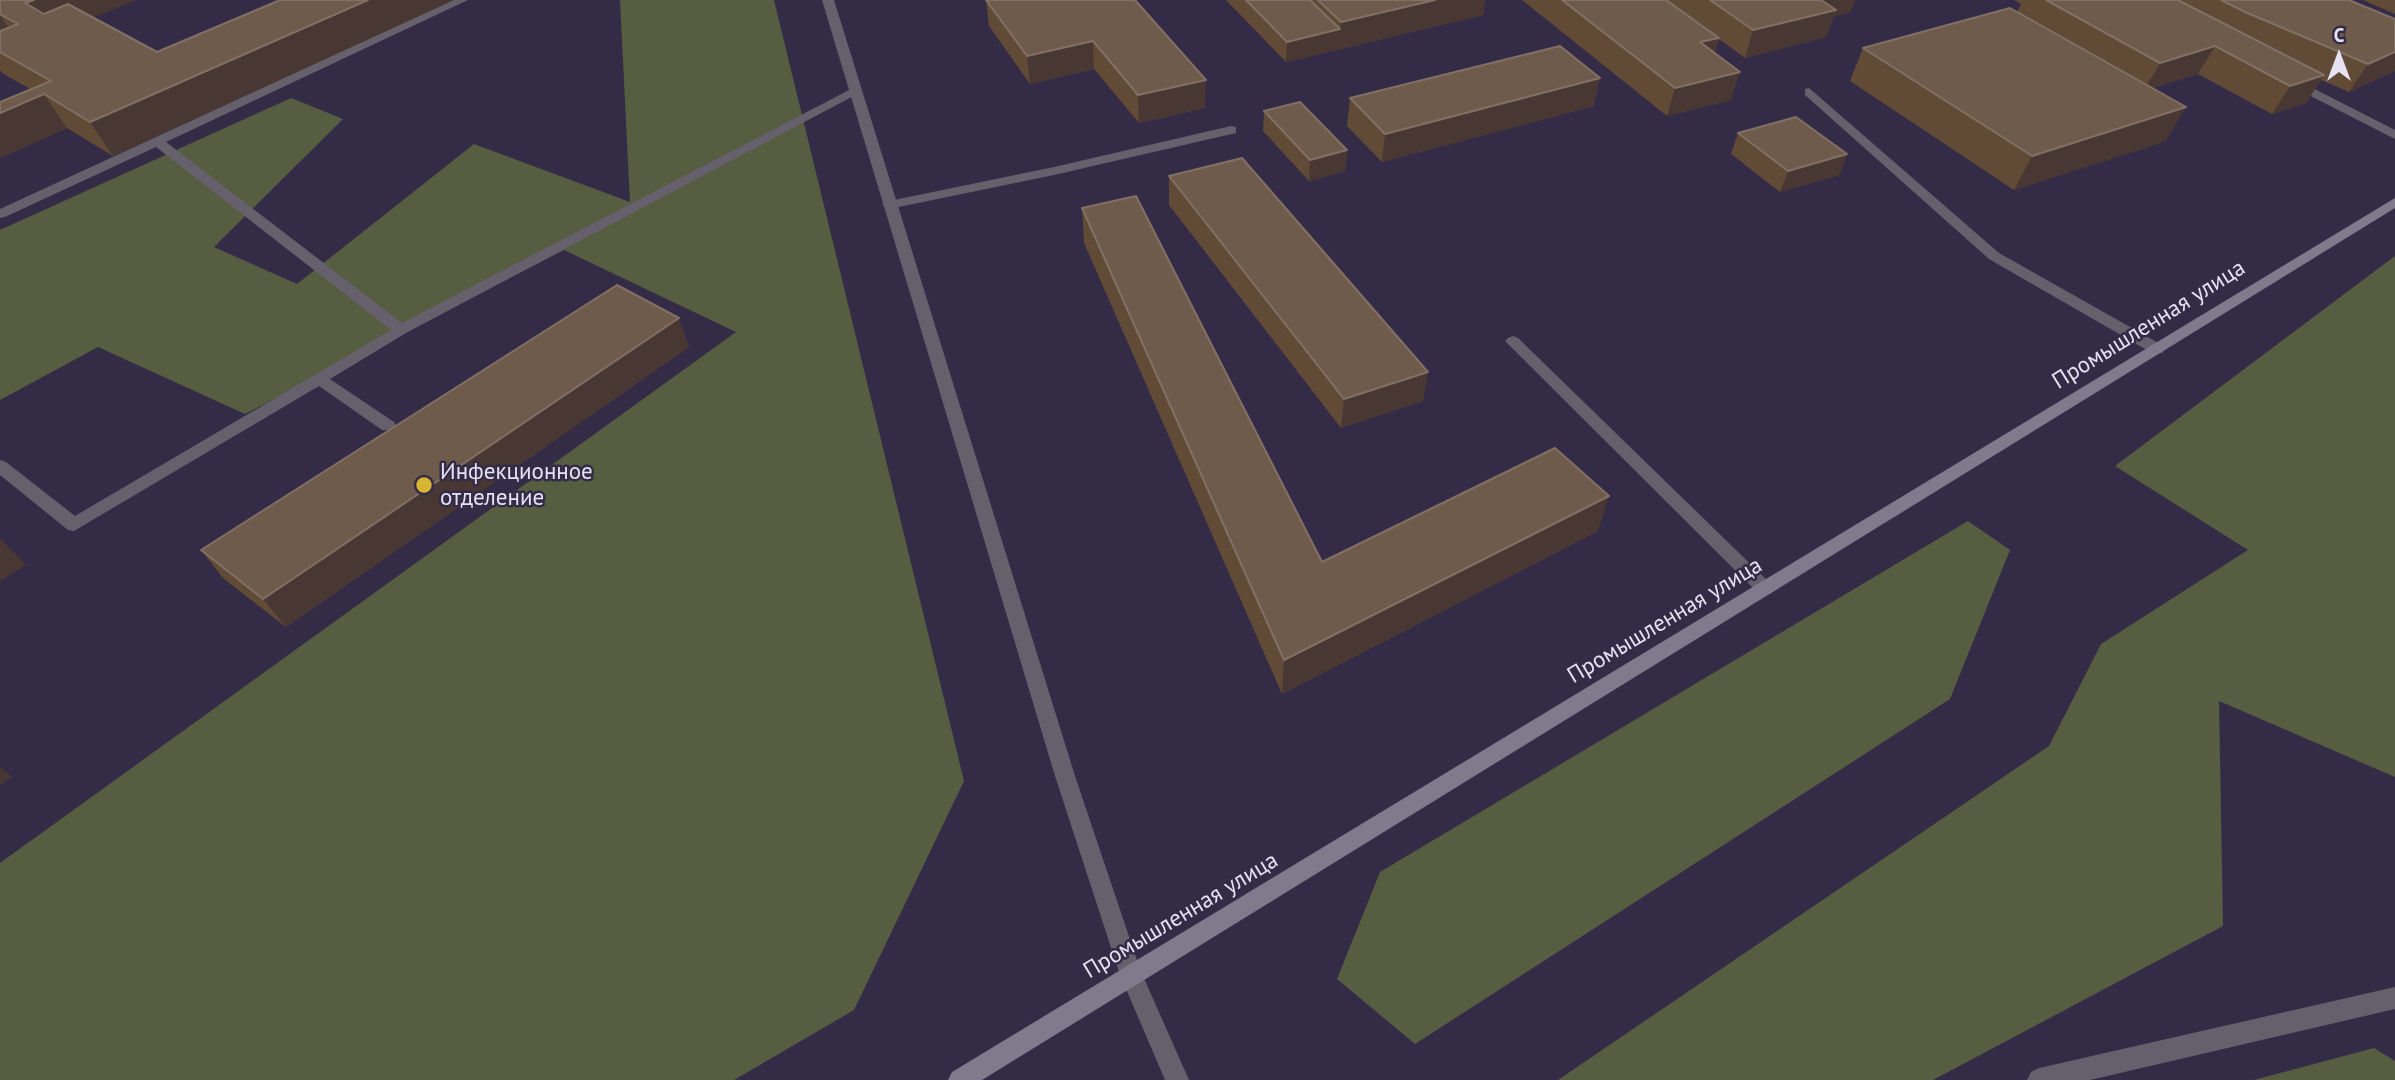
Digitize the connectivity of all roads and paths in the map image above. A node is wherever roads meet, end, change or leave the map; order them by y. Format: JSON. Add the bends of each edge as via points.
{"nodes":[{"id":1,"x":462,"y":0,"type":"edge"},
{"id":2,"x":828,"y":0,"type":"edge"},
{"id":3,"x":2285,"y":77,"type":"edge"},
{"id":4,"x":855,"y":92,"type":"junction"},
{"id":5,"x":1809,"y":92,"type":"dead end"},
{"id":6,"x":1231,"y":130,"type":"dead end"},
{"id":7,"x":2395,"y":135,"type":"edge"},
{"id":8,"x":157,"y":141,"type":"junction"},
{"id":9,"x":2395,"y":202,"type":"edge"},
{"id":10,"x":890,"y":205,"type":"junction"},
{"id":11,"x":0,"y":214,"type":"edge"},
{"id":12,"x":401,"y":330,"type":"junction"},
{"id":13,"x":1513,"y":341,"type":"dead end"},
{"id":14,"x":2157,"y":349,"type":"junction"},
{"id":15,"x":318,"y":379,"type":"junction"},
{"id":16,"x":388,"y":426,"type":"dead end"},
{"id":17,"x":0,"y":466,"type":"edge"},
{"id":18,"x":1765,"y":589,"type":"junction"},
{"id":19,"x":1132,"y":975,"type":"junction"},
{"id":20,"x":2395,"y":998,"type":"edge"},
{"id":21,"x":960,"y":1080,"type":"edge"},
{"id":22,"x":1177,"y":1080,"type":"edge"},
{"id":23,"x":2039,"y":1080,"type":"edge"}],
"edges":[{"from":1,"to":8,"type":"street"},
{"from":2,"to":4,"type":"street"},
{"from":3,"to":7,"type":"street"},
{"from":4,"to":10,"type":"street"},
{"from":4,"to":12,"type":"street"},
{"from":5,"to":14,"type":"street","via":[[1994,256]]},
{"from":6,"to":10,"type":"street"},
{"from":8,"to":11,"type":"street"},
{"from":8,"to":12,"type":"street"},
{"from":9,"to":14,"type":"street","name":"Промышленная улица"},
{"from":10,"to":19,"type":"street","via":[[1065,776]]},
{"from":12,"to":15,"type":"street"},
{"from":13,"to":18,"type":"street"},
{"from":14,"to":18,"type":"street","name":"Промышленная улица"},
{"from":15,"to":16,"type":"street"},
{"from":15,"to":17,"type":"street","via":[[74,525]]},
{"from":18,"to":19,"type":"street","name":"Промышленная улица"},
{"from":19,"to":21,"type":"street","name":"Промышленная улица"},
{"from":19,"to":22,"type":"street"},
{"from":20,"to":23,"type":"street"}]}
